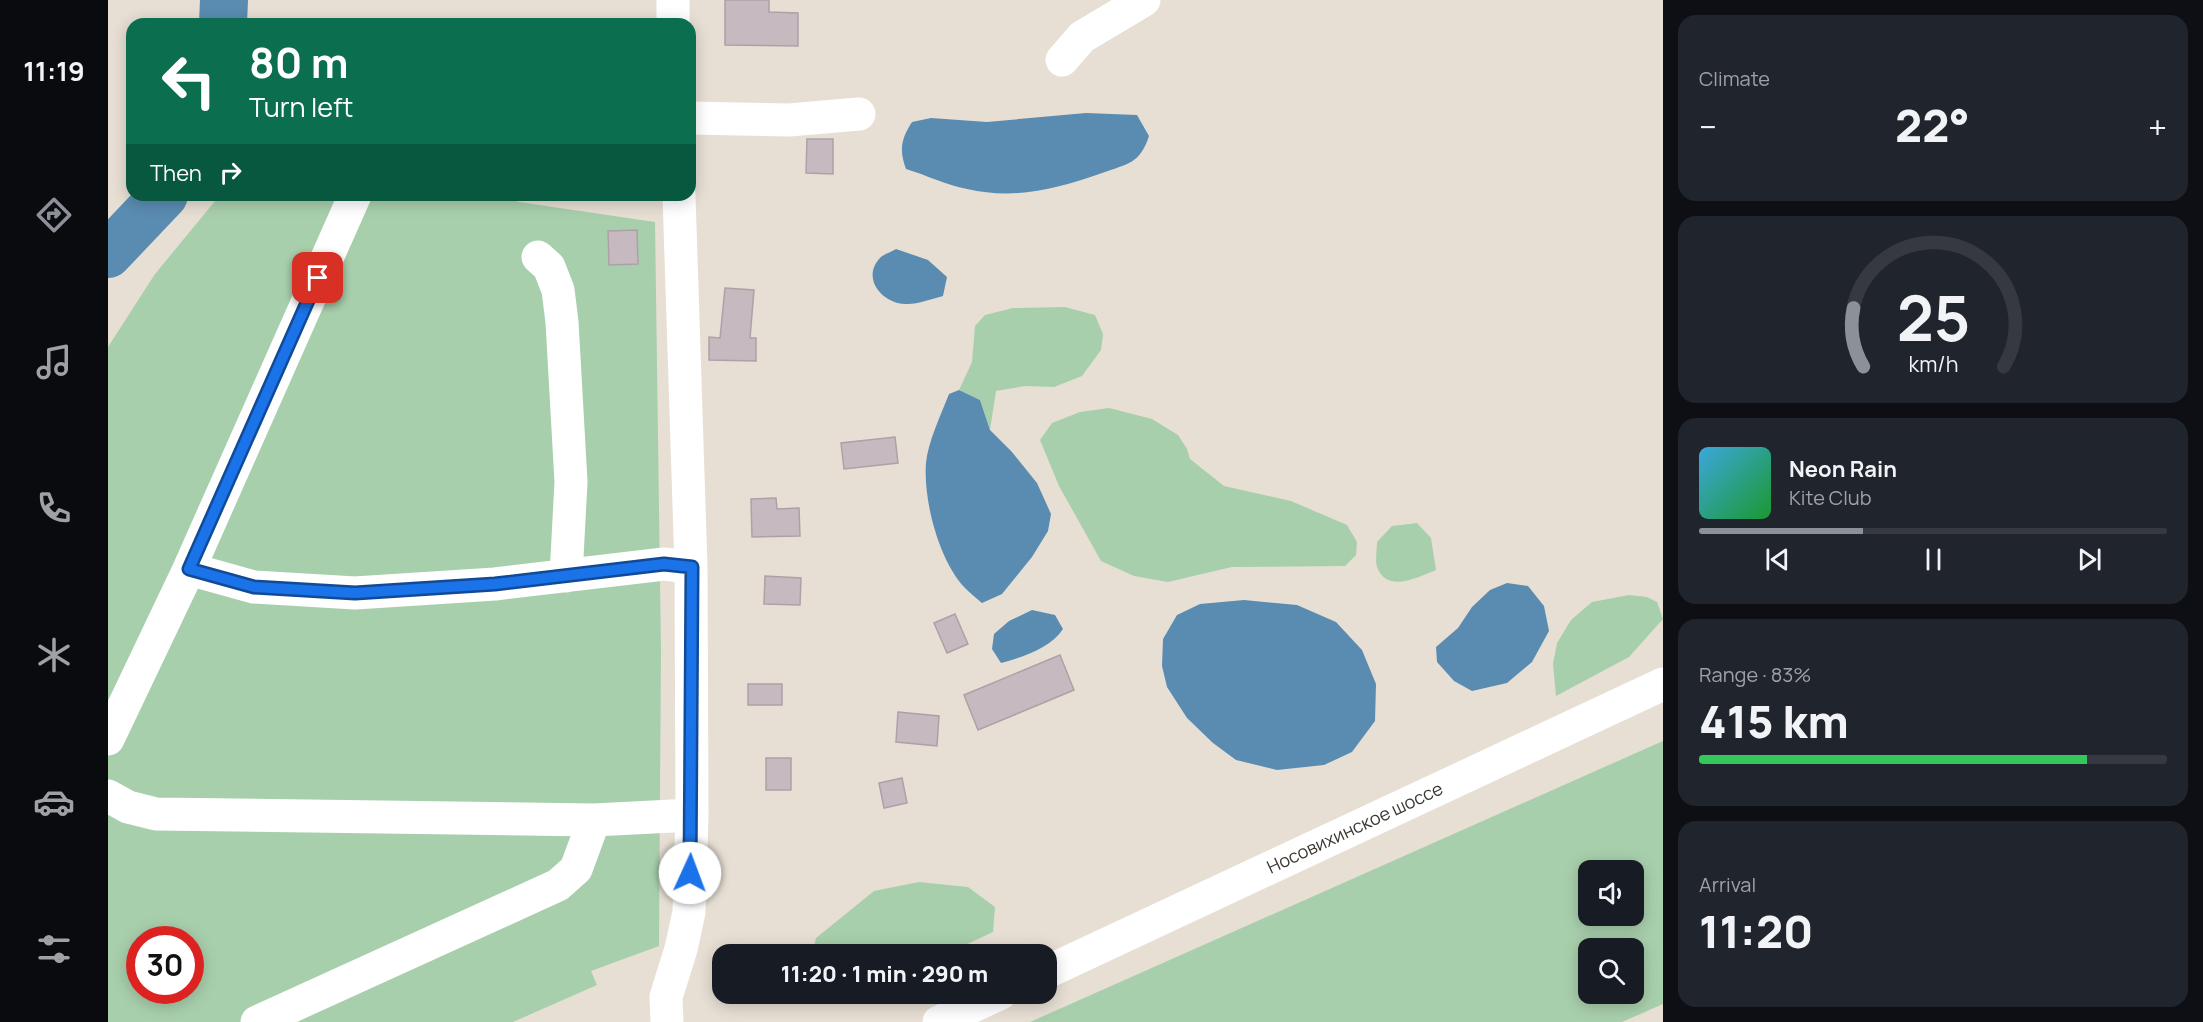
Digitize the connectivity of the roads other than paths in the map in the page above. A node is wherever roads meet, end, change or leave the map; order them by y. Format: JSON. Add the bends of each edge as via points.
{"nodes":[{"id":1,"x":673,"y":0,"type":"edge"},
{"id":2,"x":1142,"y":1,"type":"edge"},
{"id":3,"x":674,"y":18,"type":"edge"},
{"id":4,"x":1062,"y":60,"type":"dead end"},
{"id":5,"x":859,"y":114,"type":"dead end"},
{"id":6,"x":696,"y":118,"type":"edge"},
{"id":7,"x":352,"y":201,"type":"edge"},
{"id":8,"x":680,"y":201,"type":"edge"},
{"id":9,"x":538,"y":257,"type":"dead end"},
{"id":10,"x":692,"y":567,"type":"junction"},
{"id":11,"x":189,"y":569,"type":"junction"},
{"id":12,"x":566,"y":576,"type":"junction"},
{"id":13,"x":1663,"y":684,"type":"edge"},
{"id":14,"x":108,"y":739,"type":"edge"},
{"id":15,"x":108,"y":796,"type":"edge"},
{"id":16,"x":692,"y":815,"type":"junction"},
{"id":17,"x":594,"y":820,"type":"junction"},
{"id":18,"x":1057,"y":967,"type":"edge"},
{"id":19,"x":977,"y":1004,"type":"edge"},
{"id":20,"x":257,"y":1022,"type":"edge"},
{"id":21,"x":666,"y":1022,"type":"edge"},
{"id":22,"x":939,"y":1022,"type":"edge"}],
"edges":[{"from":1,"to":3,"type":"street"},
{"from":2,"to":4,"type":"street","via":[[1082,37]]},
{"from":5,"to":6,"type":"street","via":[[789,120]]},
{"from":7,"to":11,"type":"street"},
{"from":8,"to":10,"type":"street"},
{"from":9,"to":12,"type":"street","via":[[549,267],[558,290],[562,322],[571,482]]},
{"from":10,"to":12,"type":"street","via":[[664,564]]},
{"from":10,"to":16,"type":"street"},
{"from":11,"to":12,"type":"street","via":[[254,587],[355,593]]},
{"from":11,"to":14,"type":"street"},
{"from":13,"to":18,"type":"street","name":"Носовихинское шоссе"},
{"from":15,"to":17,"type":"street","via":[[128,807],[156,814]]},
{"from":16,"to":17,"type":"street"},
{"from":16,"to":21,"type":"street","via":[[689,912],[666,997]]},
{"from":17,"to":20,"type":"street","via":[[576,869],[558,885]]},
{"from":19,"to":22,"type":"street"}]}
